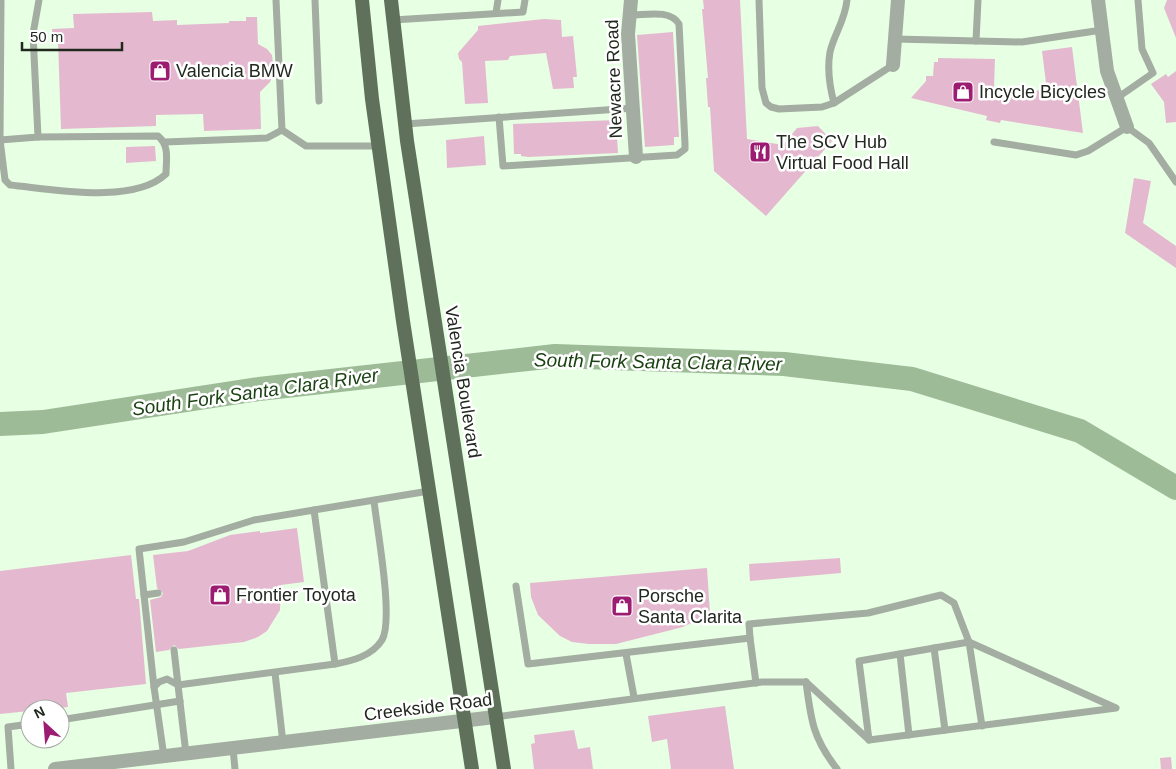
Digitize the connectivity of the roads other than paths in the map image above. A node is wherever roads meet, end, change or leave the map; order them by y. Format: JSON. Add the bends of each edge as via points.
{"nodes":[{"id":1,"x":1,"y":0,"type":"edge"},
{"id":2,"x":39,"y":0,"type":"edge"},
{"id":3,"x":276,"y":0,"type":"edge"},
{"id":4,"x":315,"y":0,"type":"edge"},
{"id":5,"x":362,"y":0,"type":"edge"},
{"id":6,"x":391,"y":0,"type":"edge"},
{"id":7,"x":498,"y":0,"type":"edge"},
{"id":8,"x":525,"y":0,"type":"edge"},
{"id":9,"x":631,"y":0,"type":"edge"},
{"id":10,"x":759,"y":0,"type":"edge"},
{"id":11,"x":847,"y":0,"type":"edge"},
{"id":12,"x":898,"y":0,"type":"edge"},
{"id":13,"x":978,"y":0,"type":"edge"},
{"id":14,"x":1098,"y":0,"type":"edge"},
{"id":15,"x":1138,"y":0,"type":"edge"},
{"id":16,"x":496,"y":13,"type":"junction"},
{"id":17,"x":630,"y":15,"type":"junction"},
{"id":18,"x":393,"y":20,"type":"junction"},
{"id":19,"x":1102,"y":30,"type":"junction"},
{"id":20,"x":895,"y":39,"type":"junction"},
{"id":21,"x":976,"y":41,"type":"junction"},
{"id":22,"x":893,"y":65,"type":"joint"},
{"id":23,"x":1117,"y":98,"type":"junction"},
{"id":24,"x":319,"y":101,"type":"dead end"},
{"id":25,"x":834,"y":104,"type":"junction"},
{"id":26,"x":634,"y":108,"type":"junction"},
{"id":27,"x":498,"y":118,"type":"junction"},
{"id":28,"x":405,"y":124,"type":"junction"},
{"id":29,"x":1127,"y":127,"type":"junction"},
{"id":30,"x":282,"y":130,"type":"junction"},
{"id":31,"x":38,"y":137,"type":"junction"},
{"id":32,"x":0,"y":140,"type":"edge"},
{"id":33,"x":165,"y":142,"type":"junction"},
{"id":34,"x":994,"y":142,"type":"dead end"},
{"id":35,"x":378,"y":146,"type":"junction"},
{"id":36,"x":636,"y":157,"type":"junction"},
{"id":37,"x":1175,"y":180,"type":"edge"},
{"id":38,"x":429,"y":492,"type":"junction"},
{"id":39,"x":374,"y":501,"type":"junction"},
{"id":40,"x":314,"y":510,"type":"junction"},
{"id":41,"x":516,"y":586,"type":"dead end"},
{"id":42,"x":158,"y":593,"type":"dead end"},
{"id":43,"x":144,"y":595,"type":"junction"},
{"id":44,"x":750,"y":638,"type":"junction"},
{"id":45,"x":969,"y":642,"type":"junction"},
{"id":46,"x":934,"y":648,"type":"junction"},
{"id":47,"x":174,"y":650,"type":"dead end"},
{"id":48,"x":626,"y":654,"type":"junction"},
{"id":49,"x":900,"y":654,"type":"junction"},
{"id":50,"x":335,"y":664,"type":"junction"},
{"id":51,"x":275,"y":672,"type":"junction"},
{"id":52,"x":806,"y":682,"type":"junction"},
{"id":53,"x":756,"y":683,"type":"junction"},
{"id":54,"x":178,"y":685,"type":"junction"},
{"id":55,"x":154,"y":687,"type":"junction"},
{"id":56,"x":634,"y":697,"type":"junction"},
{"id":57,"x":180,"y":701,"type":"junction"},
{"id":58,"x":156,"y":704,"type":"junction"},
{"id":59,"x":70,"y":718,"type":"edge"},
{"id":60,"x":495,"y":718,"type":"junction"},
{"id":61,"x":464,"y":722,"type":"junction"},
{"id":62,"x":20,"y":725,"type":"edge"},
{"id":63,"x":982,"y":726,"type":"junction"},
{"id":64,"x":945,"y":730,"type":"junction"},
{"id":65,"x":909,"y":735,"type":"junction"},
{"id":66,"x":869,"y":740,"type":"junction"},
{"id":67,"x":283,"y":743,"type":"junction"},
{"id":68,"x":233,"y":750,"type":"junction"},
{"id":69,"x":186,"y":755,"type":"junction"},
{"id":70,"x":164,"y":757,"type":"junction"},
{"id":71,"x":99,"y":766,"type":"edge"},
{"id":72,"x":11,"y":769,"type":"edge"},
{"id":73,"x":54,"y":769,"type":"edge"},
{"id":74,"x":235,"y":769,"type":"edge"},
{"id":75,"x":472,"y":769,"type":"edge"},
{"id":76,"x":504,"y":769,"type":"edge"},
{"id":77,"x":837,"y":769,"type":"edge"}],
"edges":[{"from":1,"to":32,"type":"lane"},
{"from":2,"to":31,"type":"lane","via":[[33,34]]},
{"from":3,"to":30,"type":"lane"},
{"from":4,"to":24,"type":"lane"},
{"from":5,"to":35,"type":"main road"},
{"from":6,"to":18,"type":"main road","name":"Valencia Boulevard"},
{"from":7,"to":16,"type":"lane"},
{"from":8,"to":16,"type":"lane","via":[[523,12]]},
{"from":9,"to":17,"type":"street","name":"Newacre Road"},
{"from":10,"to":25,"type":"lane","via":[[762,83],[766,103],[779,109]]},
{"from":11,"to":25,"type":"lane","via":[[845,18],[830,52],[829,86]]},
{"from":12,"to":20,"type":"street"},
{"from":13,"to":21,"type":"lane"},
{"from":14,"to":19,"type":"street"},
{"from":15,"to":23,"type":"lane","via":[[1142,49],[1153,73]]},
{"from":16,"to":18,"type":"lane"},
{"from":17,"to":26,"type":"street","name":"Newacre Road","via":[[628,34]]},
{"from":17,"to":36,"type":"lane","via":[[668,15],[679,24],[685,144],[685,149],[678,155]]},
{"from":18,"to":28,"type":"main road","name":"Valencia Boulevard"},
{"from":19,"to":21,"type":"lane","via":[[1022,42]]},
{"from":19,"to":23,"type":"street","via":[[1107,72]]},
{"from":20,"to":21,"type":"lane"},
{"from":20,"to":22,"type":"street"},
{"from":22,"to":25,"type":"lane"},
{"from":23,"to":29,"type":"street"},
{"from":26,"to":27,"type":"lane"},
{"from":26,"to":36,"type":"street","name":"Newacre Road"},
{"from":27,"to":28,"type":"lane"},
{"from":27,"to":36,"type":"lane","via":[[503,166]]},
{"from":28,"to":60,"type":"main road","name":"Valencia Boulevard"},
{"from":29,"to":34,"type":"lane","via":[[1076,155]]},
{"from":29,"to":37,"type":"lane","via":[[1149,143]]},
{"from":30,"to":33,"type":"lane","via":[[267,138]]},
{"from":30,"to":35,"type":"lane","via":[[306,146]]},
{"from":31,"to":32,"type":"lane"},
{"from":31,"to":33,"type":"lane","via":[[158,136]]},
{"from":32,"to":33,"type":"lane","via":[[5,180],[10,185],[90,192],[132,190],[158,181],[166,174]]},
{"from":35,"to":38,"type":"main road"},
{"from":38,"to":39,"type":"lane"},
{"from":38,"to":61,"type":"main road"},
{"from":39,"to":40,"type":"lane"},
{"from":39,"to":50,"type":"lane","via":[[387,617],[382,640],[360,658]]},
{"from":40,"to":43,"type":"lane","via":[[254,520],[184,542],[139,549]]},
{"from":40,"to":50,"type":"lane"},
{"from":41,"to":48,"type":"lane","via":[[528,664]]},
{"from":42,"to":43,"type":"lane"},
{"from":43,"to":55,"type":"lane"},
{"from":44,"to":45,"type":"lane","via":[[749,624],[868,613],[941,595],[954,603]]},
{"from":44,"to":48,"type":"lane"},
{"from":44,"to":53,"type":"lane"},
{"from":45,"to":46,"type":"lane"},
{"from":45,"to":63,"type":"lane"},
{"from":45,"to":63,"type":"lane","via":[[1116,708]]},
{"from":46,"to":49,"type":"lane"},
{"from":46,"to":64,"type":"lane"},
{"from":47,"to":54,"type":"lane"},
{"from":48,"to":56,"type":"lane"},
{"from":49,"to":65,"type":"lane"},
{"from":49,"to":66,"type":"lane","via":[[859,661]]},
{"from":50,"to":51,"type":"lane"},
{"from":51,"to":54,"type":"lane"},
{"from":51,"to":67,"type":"lane"},
{"from":52,"to":53,"type":"lane","name":"Creekside Road"},
{"from":52,"to":66,"type":"lane"},
{"from":52,"to":77,"type":"lane","via":[[810,716],[821,748]]},
{"from":53,"to":56,"type":"lane","name":"Creekside Road"},
{"from":54,"to":55,"type":"lane","via":[[167,679]]},
{"from":54,"to":57,"type":"lane"},
{"from":55,"to":58,"type":"lane"},
{"from":56,"to":60,"type":"lane","name":"Creekside Road"},
{"from":57,"to":58,"type":"lane"},
{"from":57,"to":69,"type":"lane"},
{"from":58,"to":59,"type":"lane"},
{"from":58,"to":70,"type":"lane"},
{"from":60,"to":61,"type":"street","name":"Creekside Road"},
{"from":60,"to":76,"type":"main road","name":"Valencia Boulevard"},
{"from":61,"to":67,"type":"street","name":"Creekside Road"},
{"from":61,"to":75,"type":"main road"},
{"from":62,"to":72,"type":"lane","via":[[8,727]]},
{"from":63,"to":64,"type":"lane"},
{"from":64,"to":65,"type":"lane"},
{"from":65,"to":66,"type":"lane"},
{"from":67,"to":68,"type":"street","name":"Creekside Road"},
{"from":68,"to":69,"type":"street","name":"Creekside Road"},
{"from":68,"to":74,"type":"lane"},
{"from":69,"to":70,"type":"street","name":"Creekside Road"},
{"from":70,"to":71,"type":"street","name":"Creekside Road"},
{"from":71,"to":73,"type":"street","name":"Creekside Road"}]}
